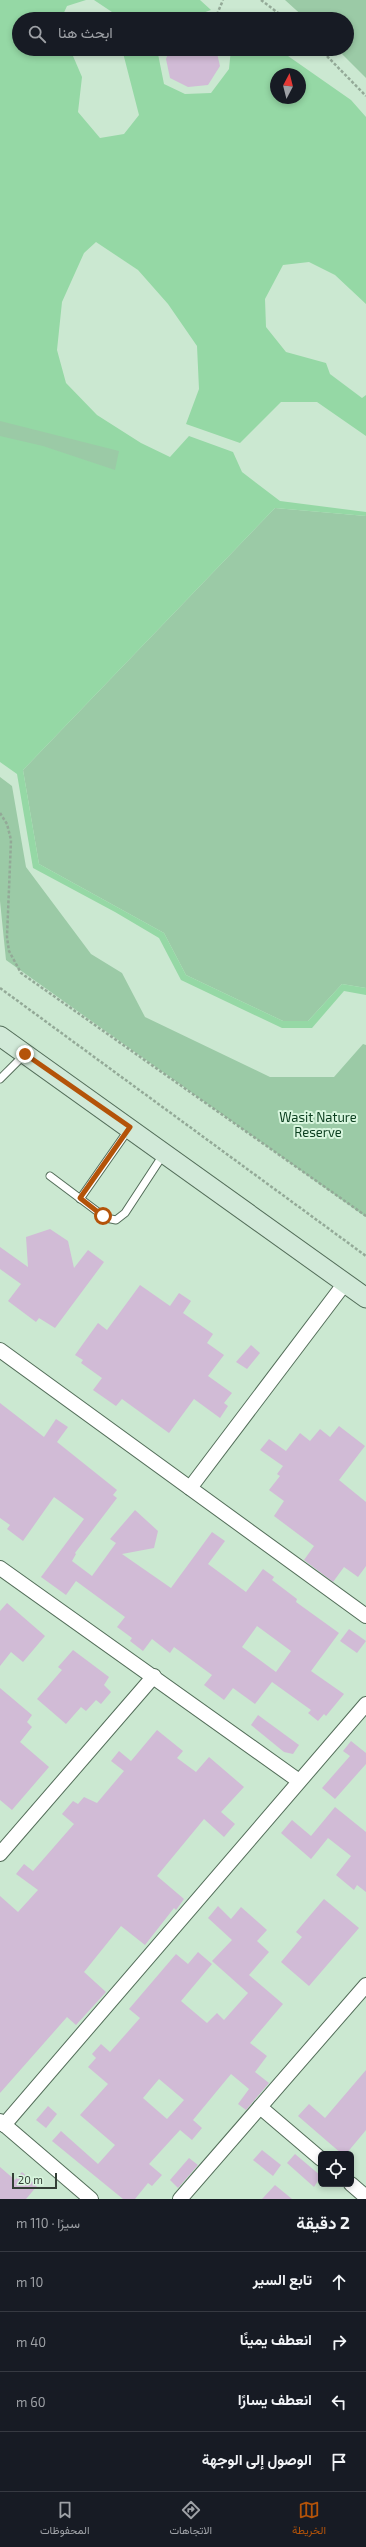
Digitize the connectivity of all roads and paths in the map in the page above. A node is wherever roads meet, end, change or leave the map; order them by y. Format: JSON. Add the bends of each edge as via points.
{"nodes":[{"id":1,"x":223,"y":0,"type":"edge"},
{"id":2,"x":261,"y":0,"type":"edge"},
{"id":3,"x":218,"y":12,"type":"edge"},
{"id":4,"x":277,"y":12,"type":"edge"},
{"id":5,"x":327,"y":56,"type":"edge"},
{"id":6,"x":366,"y":96,"type":"edge"},
{"id":7,"x":0,"y":813,"type":"edge"},
{"id":8,"x":0,"y":988,"type":"edge"},
{"id":9,"x":0,"y":1036,"type":"edge"},
{"id":10,"x":25,"y":1054,"type":"junction"},
{"id":11,"x":0,"y":1079,"type":"edge"},
{"id":12,"x":130,"y":1127,"type":"junction"},
{"id":13,"x":165,"y":1152,"type":"junction"},
{"id":14,"x":50,"y":1176,"type":"dead end"},
{"id":15,"x":80,"y":1198,"type":"junction"},
{"id":16,"x":366,"y":1216,"type":"edge"},
{"id":17,"x":366,"y":1256,"type":"edge"},
{"id":18,"x":345,"y":1283,"type":"junction"},
{"id":19,"x":366,"y":1298,"type":"edge"},
{"id":20,"x":0,"y":1350,"type":"edge"},
{"id":21,"x":190,"y":1488,"type":"junction"},
{"id":22,"x":0,"y":1568,"type":"edge"},
{"id":23,"x":366,"y":1616,"type":"edge"},
{"id":24,"x":154,"y":1676,"type":"junction"},
{"id":25,"x":366,"y":1704,"type":"edge"},
{"id":26,"x":299,"y":1781,"type":"junction"},
{"id":27,"x":0,"y":1854,"type":"edge"},
{"id":28,"x":366,"y":1985,"type":"edge"},
{"id":29,"x":260,"y":2108,"type":"junction"},
{"id":30,"x":2,"y":2123,"type":"edge"},
{"id":31,"x":318,"y":2156,"type":"edge"},
{"id":32,"x":354,"y":2187,"type":"edge"},
{"id":33,"x":366,"y":2197,"type":"edge"},
{"id":34,"x":91,"y":2199,"type":"edge"},
{"id":35,"x":180,"y":2199,"type":"edge"}],
"edges":[{"from":1,"to":3,"type":"path"},
{"from":2,"to":4,"type":"path"},
{"from":5,"to":6,"type":"path"},
{"from":7,"to":16,"type":"path","via":[[11,840],[9,951],[21,973]]},
{"from":8,"to":17,"type":"path"},
{"from":9,"to":10,"type":"main road"},
{"from":10,"to":11,"type":"lane"},
{"from":10,"to":12,"type":"main road"},
{"from":12,"to":13,"type":"main road"},
{"from":12,"to":15,"type":"lane"},
{"from":13,"to":15,"type":"lane","via":[[120,1218],[109,1220]]},
{"from":13,"to":18,"type":"main road"},
{"from":14,"to":15,"type":"lane"},
{"from":18,"to":19,"type":"main road"},
{"from":18,"to":21,"type":"street"},
{"from":20,"to":21,"type":"street"},
{"from":21,"to":23,"type":"street"},
{"from":22,"to":24,"type":"street"},
{"from":24,"to":26,"type":"street"},
{"from":24,"to":27,"type":"street"},
{"from":25,"to":26,"type":"street"},
{"from":26,"to":30,"type":"street"},
{"from":28,"to":29,"type":"street"},
{"from":29,"to":31,"type":"street"},
{"from":29,"to":35,"type":"street"},
{"from":30,"to":34,"type":"street"},
{"from":32,"to":33,"type":"street"}]}
